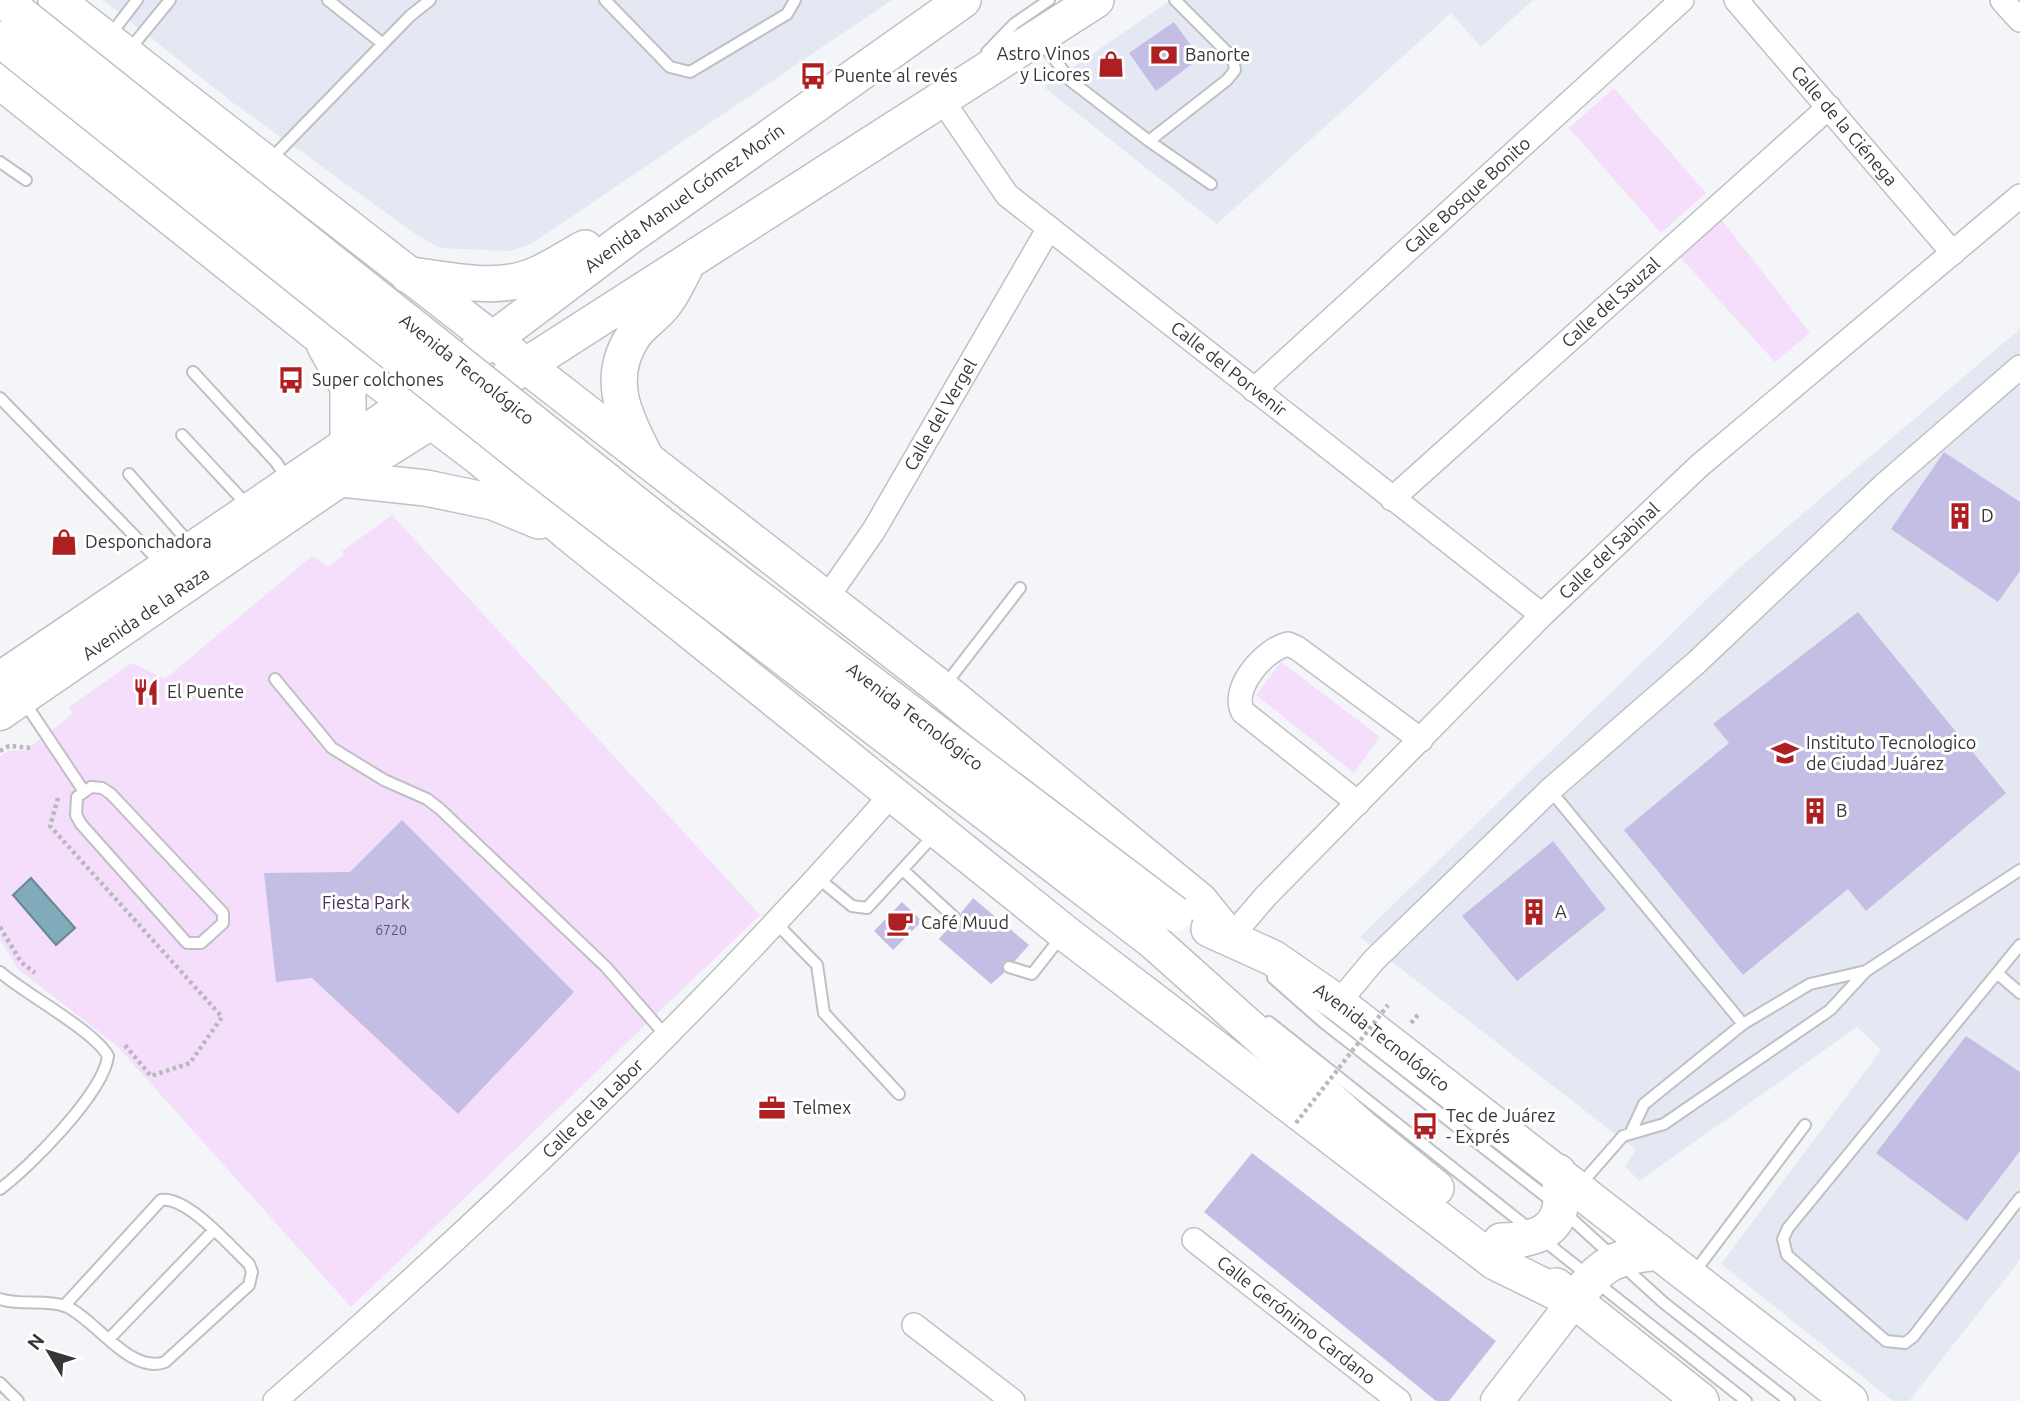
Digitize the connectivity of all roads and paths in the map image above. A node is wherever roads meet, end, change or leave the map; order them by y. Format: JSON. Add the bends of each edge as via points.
{"nodes":[{"id":1,"x":3,"y":0,"type":"edge"},
{"id":2,"x":55,"y":0,"type":"edge"},
{"id":3,"x":137,"y":0,"type":"edge"},
{"id":4,"x":170,"y":0,"type":"edge"},
{"id":5,"x":328,"y":0,"type":"edge"},
{"id":6,"x":430,"y":0,"type":"edge"},
{"id":7,"x":605,"y":0,"type":"edge"},
{"id":8,"x":794,"y":0,"type":"edge"},
{"id":9,"x":963,"y":0,"type":"edge"},
{"id":10,"x":1049,"y":0,"type":"edge"},
{"id":11,"x":1096,"y":0,"type":"edge"},
{"id":12,"x":1175,"y":0,"type":"edge"},
{"id":13,"x":1682,"y":0,"type":"edge"},
{"id":14,"x":1736,"y":0,"type":"edge"},
{"id":15,"x":2003,"y":0,"type":"edge"},
{"id":16,"x":2020,"y":20,"type":"edge"},
{"id":17,"x":0,"y":38,"type":"edge"},
{"id":18,"x":1038,"y":38,"type":"junction"},
{"id":19,"x":383,"y":44,"type":"junction"},
{"id":20,"x":116,"y":47,"type":"junction"},
{"id":21,"x":0,"y":81,"type":"edge"},
{"id":22,"x":942,"y":100,"type":"junction"},
{"id":23,"x":1829,"y":107,"type":"junction"},
{"id":24,"x":1149,"y":141,"type":"junction"},
{"id":25,"x":0,"y":162,"type":"edge"},
{"id":26,"x":267,"y":163,"type":"junction"},
{"id":27,"x":26,"y":180,"type":"dead end"},
{"id":28,"x":1211,"y":184,"type":"dead end"},
{"id":29,"x":2020,"y":196,"type":"edge"},
{"id":30,"x":1049,"y":228,"type":"junction"},
{"id":31,"x":626,"y":239,"type":"junction"},
{"id":32,"x":1953,"y":253,"type":"junction"},
{"id":33,"x":690,"y":260,"type":"junction"},
{"id":34,"x":408,"y":275,"type":"junction"},
{"id":35,"x":447,"y":305,"type":"junction"},
{"id":36,"x":317,"y":334,"type":"junction"},
{"id":37,"x":492,"y":341,"type":"junction"},
{"id":38,"x":2020,"y":367,"type":"edge"},
{"id":39,"x":193,"y":372,"type":"dead end"},
{"id":40,"x":538,"y":375,"type":"junction"},
{"id":41,"x":1254,"y":390,"type":"junction"},
{"id":42,"x":0,"y":398,"type":"edge"},
{"id":43,"x":407,"y":401,"type":"junction"},
{"id":44,"x":182,"y":435,"type":"dead end"},
{"id":45,"x":348,"y":442,"type":"junction"},
{"id":46,"x":480,"y":458,"type":"junction"},
{"id":47,"x":648,"y":460,"type":"junction"},
{"id":48,"x":129,"y":474,"type":"dead end"},
{"id":49,"x":342,"y":479,"type":"junction"},
{"id":50,"x":289,"y":482,"type":"junction"},
{"id":51,"x":1392,"y":499,"type":"junction"},
{"id":52,"x":250,"y":508,"type":"junction"},
{"id":53,"x":566,"y":532,"type":"junction"},
{"id":54,"x":192,"y":547,"type":"junction"},
{"id":55,"x":172,"y":578,"type":"junction"},
{"id":56,"x":1020,"y":588,"type":"dead end"},
{"id":57,"x":826,"y":599,"type":"junction"},
{"id":58,"x":1542,"y":615,"type":"junction"},
{"id":59,"x":275,"y":678,"type":"dead end"},
{"id":60,"x":942,"y":689,"type":"junction"},
{"id":61,"x":9,"y":690,"type":"edge"},
{"id":62,"x":1421,"y":740,"type":"junction"},
{"id":63,"x":0,"y":751,"type":"edge"},
{"id":64,"x":42,"y":751,"type":"dead end"},
{"id":65,"x":83,"y":790,"type":"junction"},
{"id":66,"x":1550,"y":790,"type":"junction"},
{"id":67,"x":59,"y":793,"type":"dead end"},
{"id":68,"x":891,"y":795,"type":"junction"},
{"id":69,"x":1358,"y":803,"type":"junction"},
{"id":70,"x":937,"y":831,"type":"junction"},
{"id":71,"x":904,"y":871,"type":"junction"},
{"id":72,"x":2020,"y":871,"type":"edge"},
{"id":73,"x":818,"y":878,"type":"junction"},
{"id":74,"x":956,"y":919,"type":"dead end"},
{"id":75,"x":774,"y":921,"type":"junction"},
{"id":76,"x":0,"y":927,"type":"edge"},
{"id":77,"x":1065,"y":933,"type":"junction"},
{"id":78,"x":1230,"y":938,"type":"junction"},
{"id":79,"x":1153,"y":941,"type":"junction"},
{"id":80,"x":2020,"y":945,"type":"edge"},
{"id":81,"x":1009,"y":967,"type":"dead end"},
{"id":82,"x":0,"y":971,"type":"edge"},
{"id":83,"x":1866,"y":971,"type":"junction"},
{"id":84,"x":1997,"y":973,"type":"junction"},
{"id":85,"x":43,"y":979,"type":"dead end"},
{"id":86,"x":1219,"y":982,"type":"dead end"},
{"id":87,"x":2020,"y":993,"type":"edge"},
{"id":88,"x":1338,"y":1003,"type":"junction"},
{"id":89,"x":1388,"y":1005,"type":"dead end"},
{"id":90,"x":1259,"y":1015,"type":"dead end"},
{"id":91,"x":1418,"y":1015,"type":"dead end"},
{"id":92,"x":1412,"y":1024,"type":"dead end"},
{"id":93,"x":1743,"y":1024,"type":"junction"},
{"id":94,"x":116,"y":1035,"type":"dead end"},
{"id":95,"x":668,"y":1038,"type":"junction"},
{"id":96,"x":899,"y":1094,"type":"dead end"},
{"id":97,"x":1296,"y":1123,"type":"dead end"},
{"id":98,"x":1805,"y":1125,"type":"dead end"},
{"id":99,"x":1631,"y":1132,"type":"junction"},
{"id":100,"x":0,"y":1189,"type":"edge"},
{"id":101,"x":1566,"y":1190,"type":"junction"},
{"id":102,"x":2020,"y":1198,"type":"edge"},
{"id":103,"x":213,"y":1231,"type":"junction"},
{"id":104,"x":1536,"y":1236,"type":"junction"},
{"id":105,"x":1194,"y":1240,"type":"dead end"},
{"id":106,"x":1501,"y":1241,"type":"junction"},
{"id":107,"x":1659,"y":1252,"type":"junction"},
{"id":108,"x":1691,"y":1276,"type":"junction"},
{"id":109,"x":1593,"y":1280,"type":"junction"},
{"id":110,"x":0,"y":1299,"type":"edge"},
{"id":111,"x":64,"y":1306,"type":"junction"},
{"id":112,"x":914,"y":1325,"type":"dead end"},
{"id":113,"x":109,"y":1339,"type":"junction"},
{"id":114,"x":0,"y":1383,"type":"edge"},
{"id":115,"x":18,"y":1401,"type":"edge"},
{"id":116,"x":275,"y":1401,"type":"edge"},
{"id":117,"x":1013,"y":1401,"type":"edge"},
{"id":118,"x":1399,"y":1401,"type":"edge"},
{"id":119,"x":1497,"y":1401,"type":"edge"},
{"id":120,"x":1701,"y":1401,"type":"edge"},
{"id":121,"x":1746,"y":1401,"type":"edge"},
{"id":122,"x":1789,"y":1401,"type":"edge"},
{"id":123,"x":1850,"y":1401,"type":"edge"}],
"edges":[{"from":1,"to":78,"type":"main road","name":"Avenida Tecnológico","bridge":true,"via":[[662,525],[1175,914]]},
{"from":2,"to":20,"type":"main road"},
{"from":3,"to":20,"type":"lane"},
{"from":4,"to":20,"type":"lane"},
{"from":5,"to":19,"type":"lane"},
{"from":6,"to":19,"type":"lane"},
{"from":7,"to":8,"type":"lane","via":[[670,67],[690,72],[787,14]]},
{"from":9,"to":31,"type":"main road","name":"Avenida Manuel Gómez Morín"},
{"from":10,"to":22,"type":"lane","via":[[1014,24]]},
{"from":11,"to":18,"type":"main road"},
{"from":12,"to":24,"type":"lane","via":[[1233,58],[1235,71]]},
{"from":13,"to":41,"type":"street","name":"Calle Bosque Bonito"},
{"from":14,"to":23,"type":"street","name":"Calle de la Ciénega"},
{"from":15,"to":16,"type":"street"},
{"from":17,"to":79,"type":"main road","name":"Avenida Tecnológico","bridge":true,"via":[[536,467]]},
{"from":18,"to":22,"type":"main road"},
{"from":18,"to":24,"type":"lane","via":[[1071,81]]},
{"from":19,"to":26,"type":"lane"},
{"from":20,"to":26,"type":"main road"},
{"from":21,"to":36,"type":"main road"},
{"from":22,"to":30,"type":"street","name":"Calle del Porvenir","via":[[1007,195]]},
{"from":22,"to":33,"type":"main road"},
{"from":23,"to":32,"type":"street","name":"Calle de la Ciénega"},
{"from":23,"to":51,"type":"street","name":"Calle del Sauzal"},
{"from":24,"to":28,"type":"lane"},
{"from":25,"to":27,"type":"lane"},
{"from":26,"to":34,"type":"main road"},
{"from":29,"to":32,"type":"street","name":"Calle del Sabinal"},
{"from":30,"to":41,"type":"street","name":"Calle del Porvenir"},
{"from":30,"to":57,"type":"street","name":"Calle del Vergel","via":[[874,530]]},
{"from":31,"to":34,"type":"main road","via":[[589,245],[536,276],[499,283]]},
{"from":31,"to":37,"type":"main road","name":"Avenida Manuel Gómez Morín"},
{"from":32,"to":58,"type":"street","name":"Calle del Sabinal","via":[[1699,466]]},
{"from":33,"to":40,"type":"main road"},
{"from":33,"to":47,"type":"main road","via":[[665,304],[633,336],[622,358],[619,381],[624,416]]},
{"from":34,"to":35,"type":"main road"},
{"from":35,"to":37,"type":"main road"},
{"from":35,"to":43,"type":"main road","via":[[446,332],[439,351],[419,369]]},
{"from":36,"to":43,"type":"main road"},
{"from":36,"to":45,"type":"main road","via":[[348,387]]},
{"from":37,"to":40,"type":"main road"},
{"from":37,"to":43,"type":"main road","name":"Avenida Manuel Gómez Morín"},
{"from":38,"to":66,"type":"street"},
{"from":39,"to":50,"type":"lane"},
{"from":40,"to":43,"type":"main road"},
{"from":40,"to":46,"type":"main road","via":[[494,400],[484,420]]},
{"from":40,"to":47,"type":"main road"},
{"from":41,"to":51,"type":"street","name":"Calle del Porvenir"},
{"from":42,"to":55,"type":"lane"},
{"from":43,"to":45,"type":"main road","name":"Avenida de la Raza"},
{"from":43,"to":46,"type":"main road"},
{"from":43,"to":49,"type":"main road","name":"Avenida de la Raza"},
{"from":44,"to":52,"type":"lane"},
{"from":45,"to":50,"type":"main road","name":"Avenida de la Raza"},
{"from":46,"to":53,"type":"main road"},
{"from":47,"to":57,"type":"main road"},
{"from":48,"to":54,"type":"lane"},
{"from":49,"to":53,"type":"main road","via":[[426,488],[493,502]]},
{"from":49,"to":55,"type":"main road","name":"Avenida de la Raza"},
{"from":50,"to":52,"type":"main road","name":"Avenida de la Raza"},
{"from":51,"to":58,"type":"street","name":"Calle del Porvenir"},
{"from":52,"to":54,"type":"main road","name":"Avenida de la Raza"},
{"from":53,"to":68,"type":"main road"},
{"from":54,"to":55,"type":"main road","name":"Avenida de la Raza"},
{"from":55,"to":61,"type":"main road","name":"Avenida de la Raza"},
{"from":56,"to":60,"type":"lane"},
{"from":57,"to":60,"type":"main road"},
{"from":58,"to":62,"type":"street","name":"Calle del Sabinal"},
{"from":59,"to":95,"type":"lane","via":[[332,748],[440,809],[606,967]]},
{"from":60,"to":78,"type":"main road","via":[[1200,901]]},
{"from":61,"to":65,"type":"lane"},
{"from":62,"to":69,"type":"street","name":"Calle del Sabinal"},
{"from":62,"to":69,"type":"street","via":[[1297,648],[1288,644],[1269,652],[1241,690],[1242,712]]},
{"from":63,"to":64,"type":"path","via":[[21,744]]},
{"from":65,"to":65,"type":"lane","via":[[75,807],[81,824],[187,943],[198,945],[223,923],[223,913],[111,794],[97,786]]},
{"from":66,"to":88,"type":"street","via":[[1374,960]]},
{"from":66,"to":93,"type":"lane"},
{"from":67,"to":94,"type":"path","via":[[50,826],[222,1017],[190,1063],[152,1076]]},
{"from":68,"to":70,"type":"main road"},
{"from":68,"to":73,"type":"street","name":"Calle de la Labor"},
{"from":69,"to":78,"type":"street","name":"Calle del Sabinal"},
{"from":70,"to":71,"type":"lane"},
{"from":70,"to":77,"type":"main road"},
{"from":71,"to":73,"type":"lane","via":[[867,908],[852,906]]},
{"from":71,"to":74,"type":"lane"},
{"from":72,"to":83,"type":"lane"},
{"from":73,"to":75,"type":"street","name":"Calle de la Labor"},
{"from":75,"to":95,"type":"street","name":"Calle de la Labor"},
{"from":75,"to":96,"type":"lane","via":[[817,965],[824,1013]]},
{"from":76,"to":85,"type":"path","via":[[22,962]]},
{"from":77,"to":81,"type":"lane","via":[[1032,974]]},
{"from":77,"to":109,"type":"main road","via":[[1495,1262]]},
{"from":78,"to":88,"type":"main road","name":"Avenida Tecnológico","via":[[1273,958]]},
{"from":78,"to":101,"type":"lane","via":[[1323,1022]]},
{"from":79,"to":86,"type":"lane"},
{"from":79,"to":106,"type":"main road","name":"Avenida Tecnológico","via":[[1362,1128]]},
{"from":80,"to":84,"type":"lane"},
{"from":82,"to":100,"type":"lane","via":[[97,1041],[108,1056],[97,1086],[33,1160]]},
{"from":83,"to":93,"type":"lane","via":[[1810,984]]},
{"from":83,"to":99,"type":"lane","via":[[1830,1010],[1664,1124]]},
{"from":84,"to":87,"type":"lane"},
{"from":84,"to":102,"type":"lane","via":[[1788,1228],[1784,1246],[1787,1255],[1886,1341],[1905,1343]]},
{"from":88,"to":101,"type":"main road","name":"Avenida Tecnológico"},
{"from":89,"to":97,"type":"path","bridge":true},
{"from":90,"to":104,"type":"lane"},
{"from":91,"to":92,"type":"path"},
{"from":93,"to":99,"type":"lane","via":[[1644,1104]]},
{"from":95,"to":116,"type":"street","name":"Calle de la Labor","via":[[421,1275]]},
{"from":98,"to":108,"type":"lane"},
{"from":99,"to":101,"type":"lane","via":[[1613,1143]]},
{"from":101,"to":104,"type":"main road","via":[[1547,1230]]},
{"from":101,"to":107,"type":"main road","name":"Avenida Tecnológico"},
{"from":101,"to":109,"type":"lane"},
{"from":103,"to":111,"type":"lane","via":[[186,1206],[161,1200]]},
{"from":103,"to":113,"type":"lane"},
{"from":103,"to":113,"type":"lane","via":[[249,1264],[249,1285],[165,1362],[141,1362]]},
{"from":104,"to":106,"type":"main road"},
{"from":104,"to":109,"type":"lane"},
{"from":105,"to":118,"type":"street","name":"Calle Gerónimo Cardano"},
{"from":106,"to":109,"type":"main road","name":"Avenida Tecnológico"},
{"from":107,"to":108,"type":"main road","name":"Avenida Tecnológico"},
{"from":107,"to":109,"type":"main road"},
{"from":108,"to":123,"type":"main road","name":"Avenida Tecnológico"},
{"from":109,"to":119,"type":"main road"},
{"from":109,"to":120,"type":"main road","name":"Avenida Tecnológico"},
{"from":109,"to":121,"type":"lane"},
{"from":109,"to":122,"type":"lane","via":[[1664,1303]]},
{"from":110,"to":111,"type":"lane"},
{"from":111,"to":113,"type":"lane"},
{"from":112,"to":117,"type":"street"},
{"from":114,"to":115,"type":"lane"}]}
